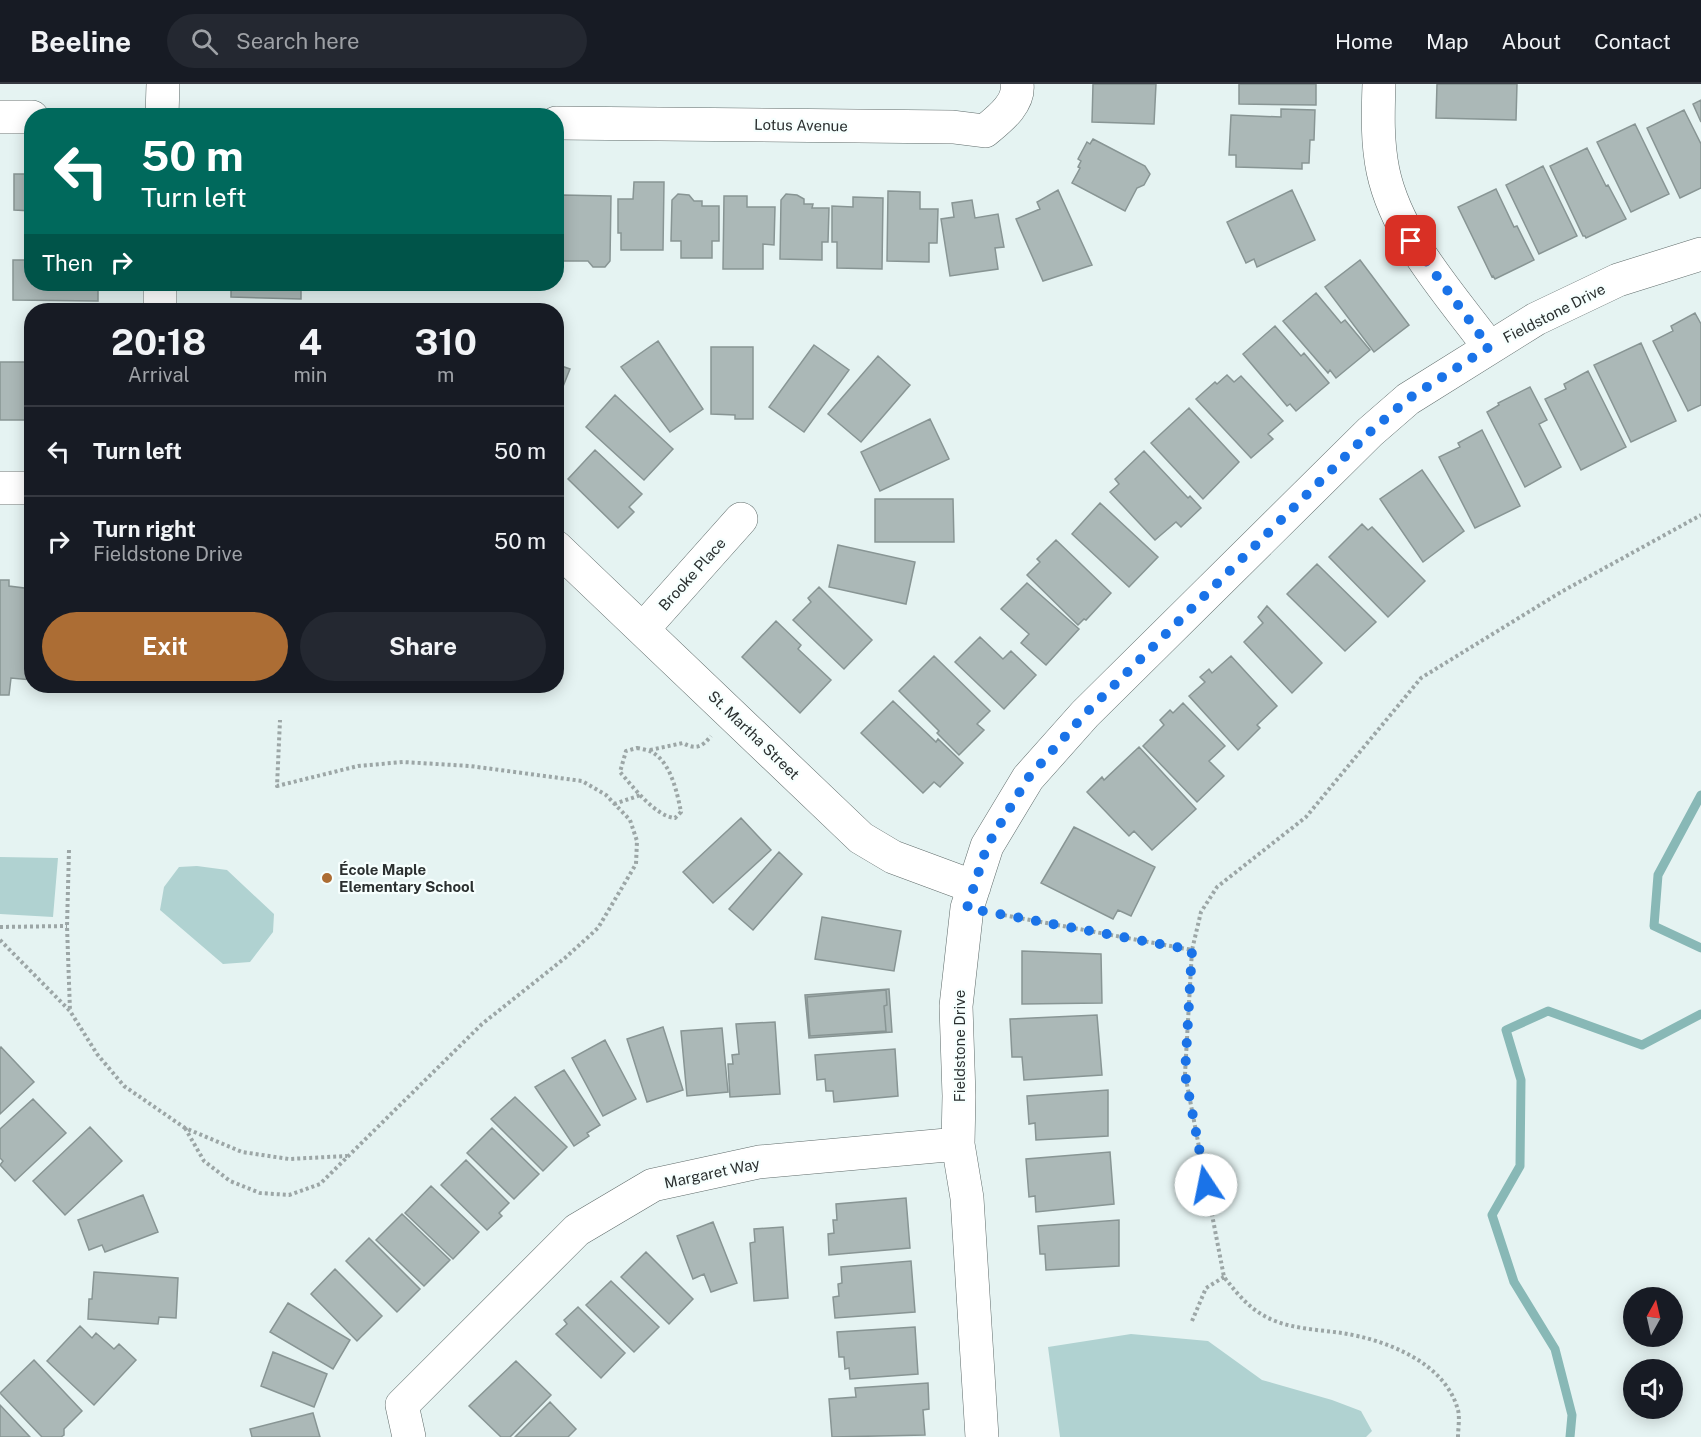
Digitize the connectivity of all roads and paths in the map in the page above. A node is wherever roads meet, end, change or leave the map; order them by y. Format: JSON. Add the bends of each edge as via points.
{"nodes":[{"id":1,"x":162,"y":84,"type":"edge"},
{"id":2,"x":1017,"y":84,"type":"edge"},
{"id":3,"x":1379,"y":84,"type":"edge"},
{"id":4,"x":162,"y":108,"type":"edge"},
{"id":5,"x":0,"y":117,"type":"edge"},
{"id":6,"x":24,"y":117,"type":"edge"},
{"id":7,"x":564,"y":123,"type":"edge"},
{"id":8,"x":1701,"y":254,"type":"edge"},
{"id":9,"x":1489,"y":347,"type":"junction"},
{"id":10,"x":0,"y":488,"type":"edge"},
{"id":11,"x":24,"y":488,"type":"edge"},
{"id":12,"x":1701,"y":515,"type":"edge"},
{"id":13,"x":741,"y":519,"type":"dead end"},
{"id":14,"x":564,"y":554,"type":"edge"},
{"id":15,"x":644,"y":629,"type":"junction"},
{"id":16,"x":280,"y":720,"type":"dead end"},
{"id":17,"x":716,"y":731,"type":"dead end"},
{"id":18,"x":648,"y":751,"type":"junction"},
{"id":19,"x":641,"y":795,"type":"junction"},
{"id":20,"x":614,"y":804,"type":"junction"},
{"id":21,"x":69,"y":850,"type":"dead end"},
{"id":22,"x":970,"y":898,"type":"junction"},
{"id":23,"x":67,"y":926,"type":"junction"},
{"id":24,"x":0,"y":927,"type":"edge"},
{"id":25,"x":0,"y":940,"type":"edge"},
{"id":26,"x":1192,"y":950,"type":"junction"},
{"id":27,"x":70,"y":1011,"type":"junction"},
{"id":28,"x":184,"y":1128,"type":"junction"},
{"id":29,"x":958,"y":1144,"type":"junction"},
{"id":30,"x":348,"y":1156,"type":"junction"},
{"id":31,"x":1224,"y":1277,"type":"junction"},
{"id":32,"x":1192,"y":1321,"type":"dead end"},
{"id":33,"x":409,"y":1437,"type":"edge"},
{"id":34,"x":982,"y":1437,"type":"edge"},
{"id":35,"x":1458,"y":1437,"type":"edge"}],
"edges":[{"from":1,"to":4,"type":"street"},
{"from":2,"to":7,"type":"street","name":"Lotus Avenue","via":[[1018,90],[1006,112],[985,131],[953,127]]},
{"from":3,"to":9,"type":"street","via":[[1378,136],[1394,208],[1411,241]]},
{"from":5,"to":6,"type":"street"},
{"from":8,"to":9,"type":"street","name":"Fieldstone Drive","via":[[1618,280],[1536,319]]},
{"from":9,"to":22,"type":"street","name":"Fieldstone Drive","via":[[1408,399],[1370,432],[1085,714],[1028,778],[987,846]]},
{"from":10,"to":11,"type":"street"},
{"from":12,"to":26,"type":"path","via":[[1561,592],[1421,678],[1306,817],[1217,887],[1201,912]]},
{"from":13,"to":15,"type":"street","name":"Brooke Place"},
{"from":14,"to":15,"type":"street","name":"St. Martha Street"},
{"from":15,"to":22,"type":"street","name":"St. Martha Street","via":[[861,838]]},
{"from":16,"to":20,"type":"path","via":[[277,786],[358,766],[403,762],[470,766],[582,781]]},
{"from":17,"to":18,"type":"path","via":[[702,746],[692,748],[683,743]]},
{"from":18,"to":19,"type":"path","via":[[626,751],[621,765],[620,772]]},
{"from":18,"to":19,"type":"path","via":[[663,763],[677,790],[681,812],[675,819],[667,817]]},
{"from":19,"to":20,"type":"path"},
{"from":20,"to":30,"type":"path","via":[[630,820],[637,842],[636,864],[598,928],[482,1024]]},
{"from":21,"to":23,"type":"path"},
{"from":22,"to":26,"type":"path"},
{"from":22,"to":29,"type":"street","name":"Fieldstone Drive","via":[[956,1006]]},
{"from":23,"to":24,"type":"path"},
{"from":23,"to":27,"type":"path"},
{"from":25,"to":27,"type":"path"},
{"from":26,"to":31,"type":"path","via":[[1185,1074]]},
{"from":27,"to":28,"type":"path","via":[[97,1054],[124,1086]]},
{"from":28,"to":30,"type":"path","via":[[242,1152],[289,1159]]},
{"from":28,"to":30,"type":"path","via":[[204,1161],[230,1181],[260,1192],[289,1195],[320,1184]]},
{"from":29,"to":33,"type":"street","name":"Margaret Way","via":[[759,1162],[653,1185],[577,1230],[402,1405]]},
{"from":29,"to":34,"type":"street","name":"Fieldstone Drive","via":[[967,1198]]},
{"from":31,"to":32,"type":"path","via":[[1206,1288]]},
{"from":31,"to":35,"type":"path","via":[[1244,1303],[1274,1321],[1375,1341],[1429,1367],[1447,1384],[1458,1411]]}]}
